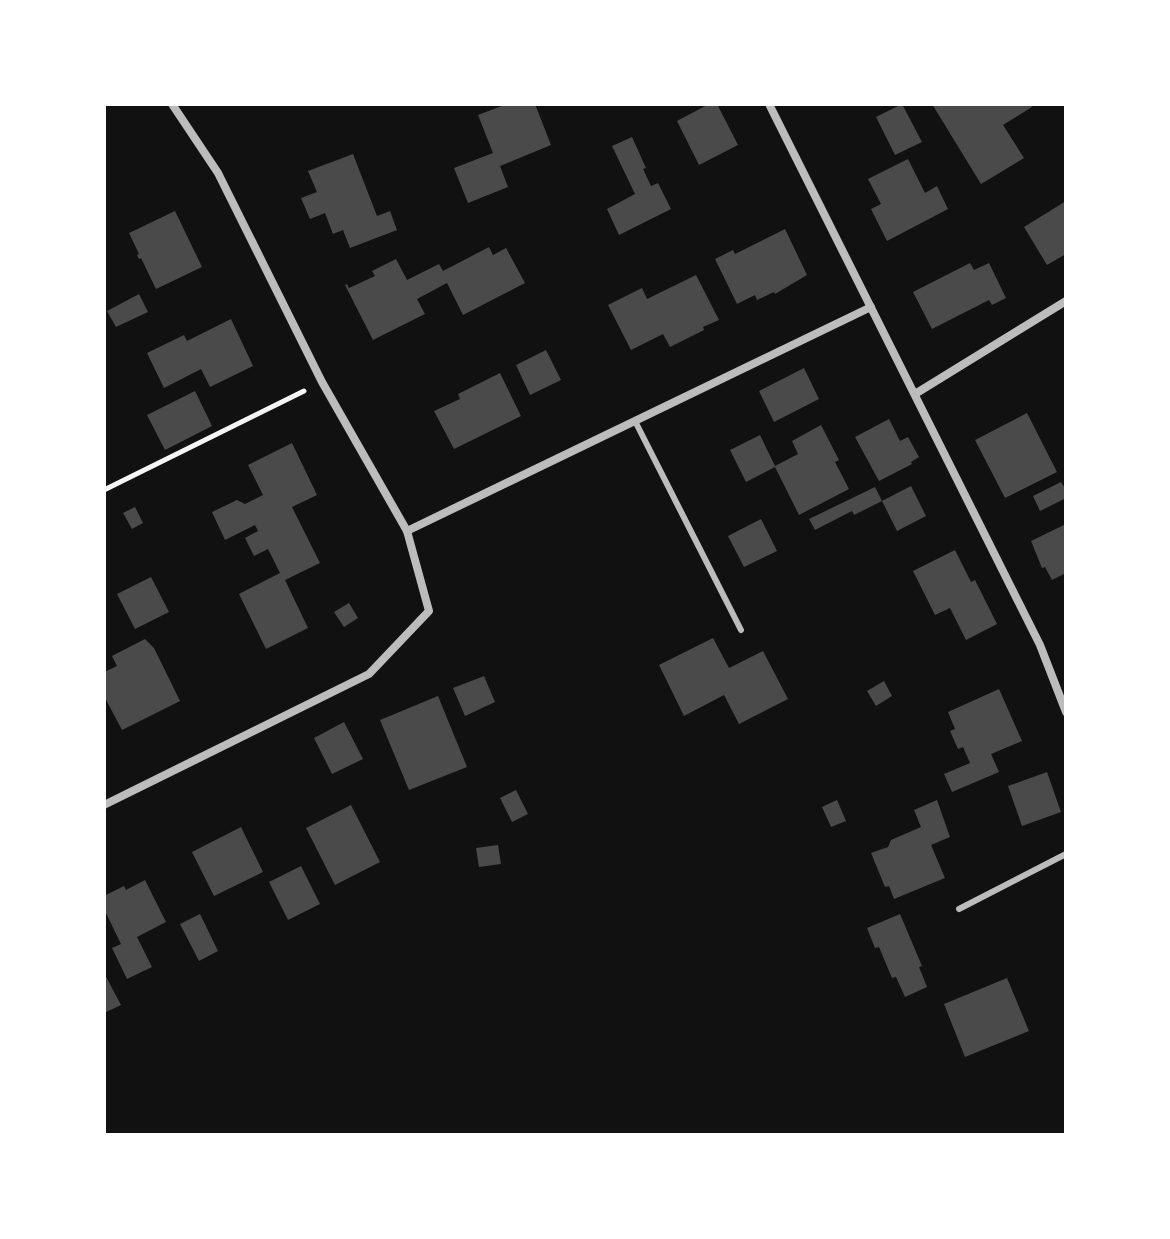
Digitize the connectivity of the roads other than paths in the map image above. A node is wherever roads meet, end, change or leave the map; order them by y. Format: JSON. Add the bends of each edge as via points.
{"nodes":[{"id":1,"x":172,"y":104,"type":"edge"},
{"id":2,"x":769,"y":104,"type":"edge"},
{"id":3,"x":1066,"y":301,"type":"edge"},
{"id":4,"x":871,"y":307,"type":"junction"},
{"id":5,"x":915,"y":394,"type":"junction"},
{"id":6,"x":635,"y":421,"type":"junction"},
{"id":7,"x":407,"y":531,"type":"junction"},
{"id":8,"x":741,"y":630,"type":"dead end"},
{"id":9,"x":1066,"y":712,"type":"edge"},
{"id":10,"x":104,"y":805,"type":"edge"},
{"id":11,"x":1066,"y":854,"type":"edge"},
{"id":12,"x":959,"y":909,"type":"dead end"}],
"edges":[{"from":1,"to":7,"type":"street","via":[[218,173],[322,382]]},
{"from":2,"to":4,"type":"street"},
{"from":3,"to":5,"type":"street"},
{"from":4,"to":5,"type":"street"},
{"from":4,"to":6,"type":"street"},
{"from":5,"to":9,"type":"street","via":[[1040,645]]},
{"from":6,"to":7,"type":"street"},
{"from":6,"to":8,"type":"lane"},
{"from":7,"to":10,"type":"street","via":[[429,611],[369,674]]},
{"from":11,"to":12,"type":"lane"}]}
